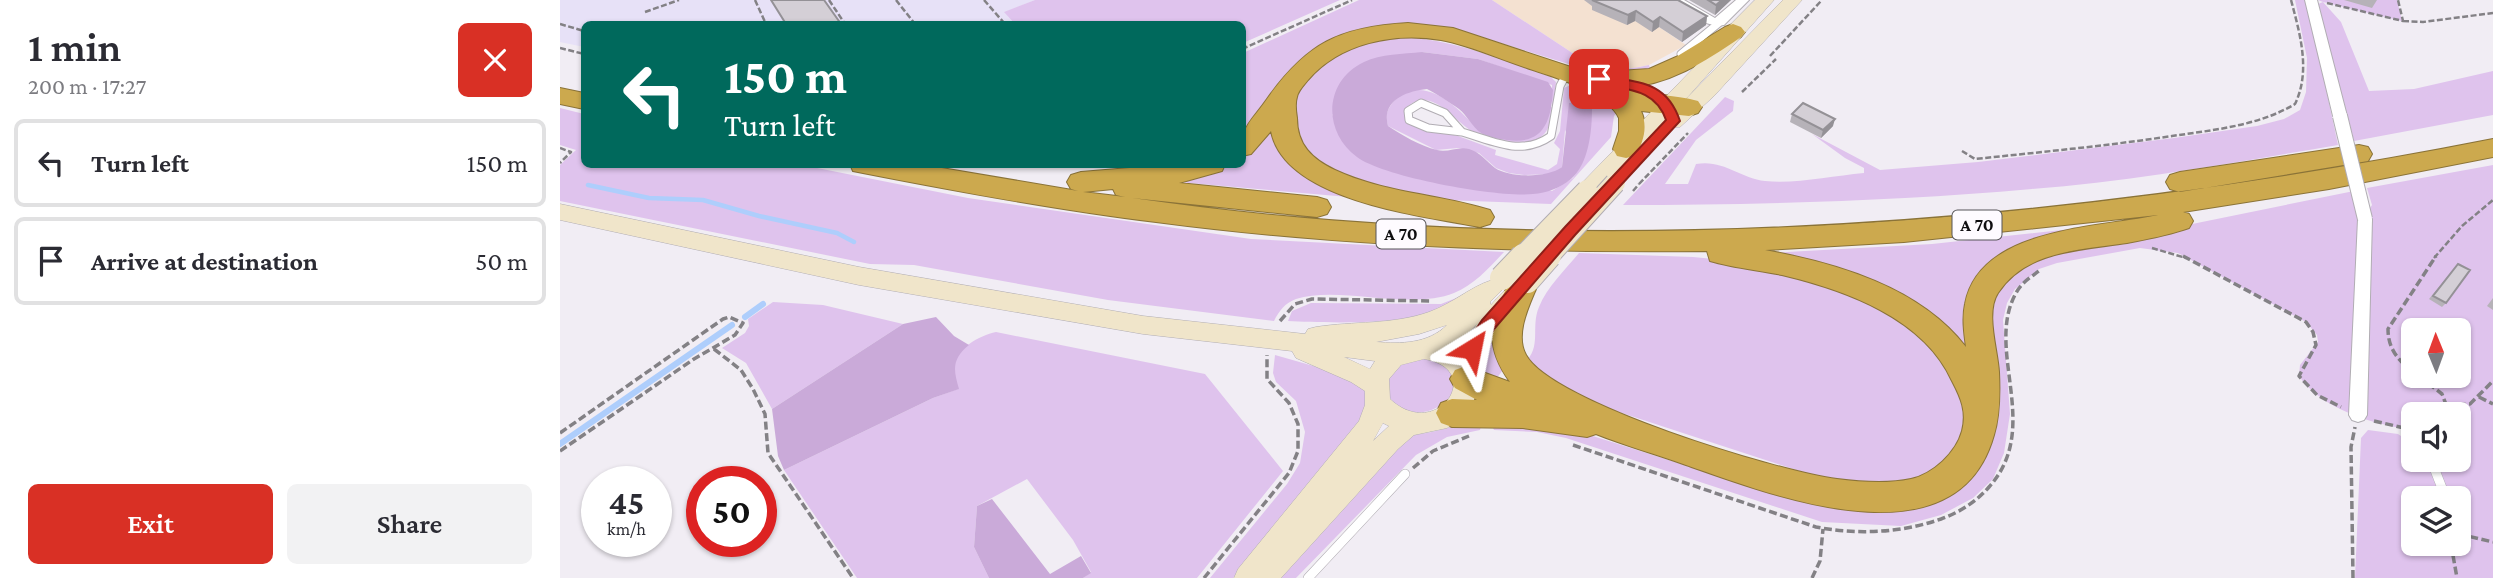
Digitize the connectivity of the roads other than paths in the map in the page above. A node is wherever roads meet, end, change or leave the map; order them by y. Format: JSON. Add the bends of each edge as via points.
{"nodes":[{"id":1,"x":1675,"y":0,"type":"edge"},
{"id":2,"x":1743,"y":0,"type":"edge"},
{"id":3,"x":1765,"y":0,"type":"edge"},
{"id":4,"x":1793,"y":0,"type":"edge"},
{"id":5,"x":2311,"y":0,"type":"edge"},
{"id":6,"x":1726,"y":27,"type":"junction"},
{"id":7,"x":1681,"y":54,"type":"dead end"},
{"id":8,"x":1572,"y":74,"type":"junction"},
{"id":9,"x":560,"y":75,"type":"edge"},
{"id":10,"x":581,"y":80,"type":"edge"},
{"id":11,"x":1616,"y":88,"type":"junction"},
{"id":12,"x":1284,"y":94,"type":"junction"},
{"id":13,"x":560,"y":96,"type":"edge"},
{"id":14,"x":581,"y":101,"type":"edge"},
{"id":15,"x":1677,"y":111,"type":"junction"},
{"id":16,"x":2493,"y":128,"type":"edge"},
{"id":17,"x":1462,"y":132,"type":"junction"},
{"id":18,"x":1246,"y":143,"type":"edge"},
{"id":19,"x":2493,"y":148,"type":"edge"},
{"id":20,"x":1626,"y":149,"type":"junction"},
{"id":21,"x":883,"y":168,"type":"edge"},
{"id":22,"x":995,"y":168,"type":"edge"},
{"id":23,"x":1199,"y":168,"type":"edge"},
{"id":24,"x":2321,"y":181,"type":"junction"},
{"id":25,"x":1081,"y":182,"type":"junction"},
{"id":26,"x":1606,"y":182,"type":"junction"},
{"id":27,"x":560,"y":212,"type":"edge"},
{"id":28,"x":1480,"y":217,"type":"junction"},
{"id":29,"x":1630,"y":240,"type":"junction"},
{"id":30,"x":1510,"y":284,"type":"junction"},
{"id":31,"x":1276,"y":339,"type":"junction"},
{"id":32,"x":1429,"y":348,"type":"junction"},
{"id":33,"x":1399,"y":354,"type":"junction"},
{"id":34,"x":1465,"y":374,"type":"junction"},
{"id":35,"x":1376,"y":393,"type":"junction"},
{"id":36,"x":1575,"y":409,"type":"junction"},
{"id":37,"x":1981,"y":410,"type":"junction"},
{"id":38,"x":1452,"y":413,"type":"junction"},
{"id":39,"x":2358,"y":415,"type":"road end"},
{"id":40,"x":1409,"y":424,"type":"junction"},
{"id":41,"x":1625,"y":430,"type":"junction"},
{"id":42,"x":1405,"y":474,"type":"dead end"},
{"id":43,"x":1248,"y":578,"type":"edge"},
{"id":44,"x":1263,"y":578,"type":"edge"},
{"id":45,"x":1308,"y":578,"type":"edge"}],
"edges":[{"from":1,"to":6,"type":"street","via":[[1705,20]]},
{"from":2,"to":6,"type":"street"},
{"from":3,"to":6,"type":"main road"},
{"from":4,"to":15,"type":"main road"},
{"from":5,"to":39,"type":"street","bridge":true,"via":[[2365,219]]},
{"from":6,"to":7,"type":"lane"},
{"from":6,"to":11,"type":"highway","via":[[1669,71]]},
{"from":6,"to":15,"type":"main road","via":[[1719,53]]},
{"from":8,"to":11,"type":"highway"},
{"from":8,"to":12,"type":"highway","via":[[1445,33],[1404,31],[1364,37],[1326,52],[1305,68]]},
{"from":8,"to":17,"type":"lane","via":[[1560,86],[1553,130],[1545,141],[1510,148]]},
{"from":9,"to":10,"type":"highway"},
{"from":11,"to":15,"type":"highway","via":[[1644,103]]},
{"from":11,"to":20,"type":"highway","via":[[1632,114],[1633,131]]},
{"from":12,"to":18,"type":"highway"},
{"from":12,"to":28,"type":"highway","via":[[1284,128],[1290,148],[1324,177],[1362,192]]},
{"from":13,"to":14,"type":"highway"},
{"from":15,"to":20,"type":"main road"},
{"from":15,"to":26,"type":"main road"},
{"from":16,"to":28,"type":"highway","number":"A 70","via":[[2256,171],[2035,200],[1731,219]]},
{"from":17,"to":17,"type":"lane","via":[[1414,124],[1408,111],[1421,103],[1434,106]]},
{"from":19,"to":24,"type":"highway","number":"A 70"},
{"from":20,"to":26,"type":"main road"},
{"from":21,"to":29,"type":"highway","number":"A 70","via":[[980,187],[1259,224],[1465,237]]},
{"from":22,"to":25,"type":"highway","number":"A 70"},
{"from":23,"to":25,"type":"highway","number":"A 70","via":[[1175,175]]},
{"from":24,"to":29,"type":"highway","number":"A 70","via":[[2140,208],[1976,225],[1834,235]]},
{"from":24,"to":37,"type":"highway","via":[[2178,222],[2050,244],[2004,267],[1985,288],[1978,318]]},
{"from":25,"to":28,"type":"highway","number":"A 70","via":[[1268,203]]},
{"from":26,"to":30,"type":"main road","bridge":true},
{"from":27,"to":31,"type":"main road","via":[[873,278],[1143,325]]},
{"from":29,"to":37,"type":"highway","via":[[1806,269],[1895,305],[1952,352]]},
{"from":30,"to":31,"type":"main road","via":[[1467,308],[1410,327]]},
{"from":30,"to":32,"type":"main road","via":[[1447,340]]},
{"from":30,"to":34,"type":"main road","via":[[1472,349]]},
{"from":30,"to":36,"type":"highway","via":[[1507,351],[1525,378]]},
{"from":31,"to":33,"type":"main road"},
{"from":31,"to":35,"type":"main road","via":[[1360,375]]},
{"from":32,"to":33,"type":"main road"},
{"from":32,"to":34,"type":"main road","via":[[1455,359]]},
{"from":33,"to":35,"type":"main road","via":[[1379,373]]},
{"from":34,"to":36,"type":"highway","via":[[1496,392]]},
{"from":34,"to":38,"type":"main road","via":[[1466,391]]},
{"from":35,"to":40,"type":"main road","via":[[1390,416]]},
{"from":35,"to":43,"type":"main road","via":[[1369,427]]},
{"from":36,"to":41,"type":"highway"},
{"from":37,"to":41,"type":"highway","via":[[1979,432],[1969,455],[1947,479],[1920,492],[1885,498],[1842,496],[1784,484]]},
{"from":38,"to":40,"type":"main road","via":[[1441,420]]},
{"from":38,"to":41,"type":"highway","via":[[1523,414]]},
{"from":40,"to":44,"type":"main road"},
{"from":42,"to":45,"type":"lane"}]}
